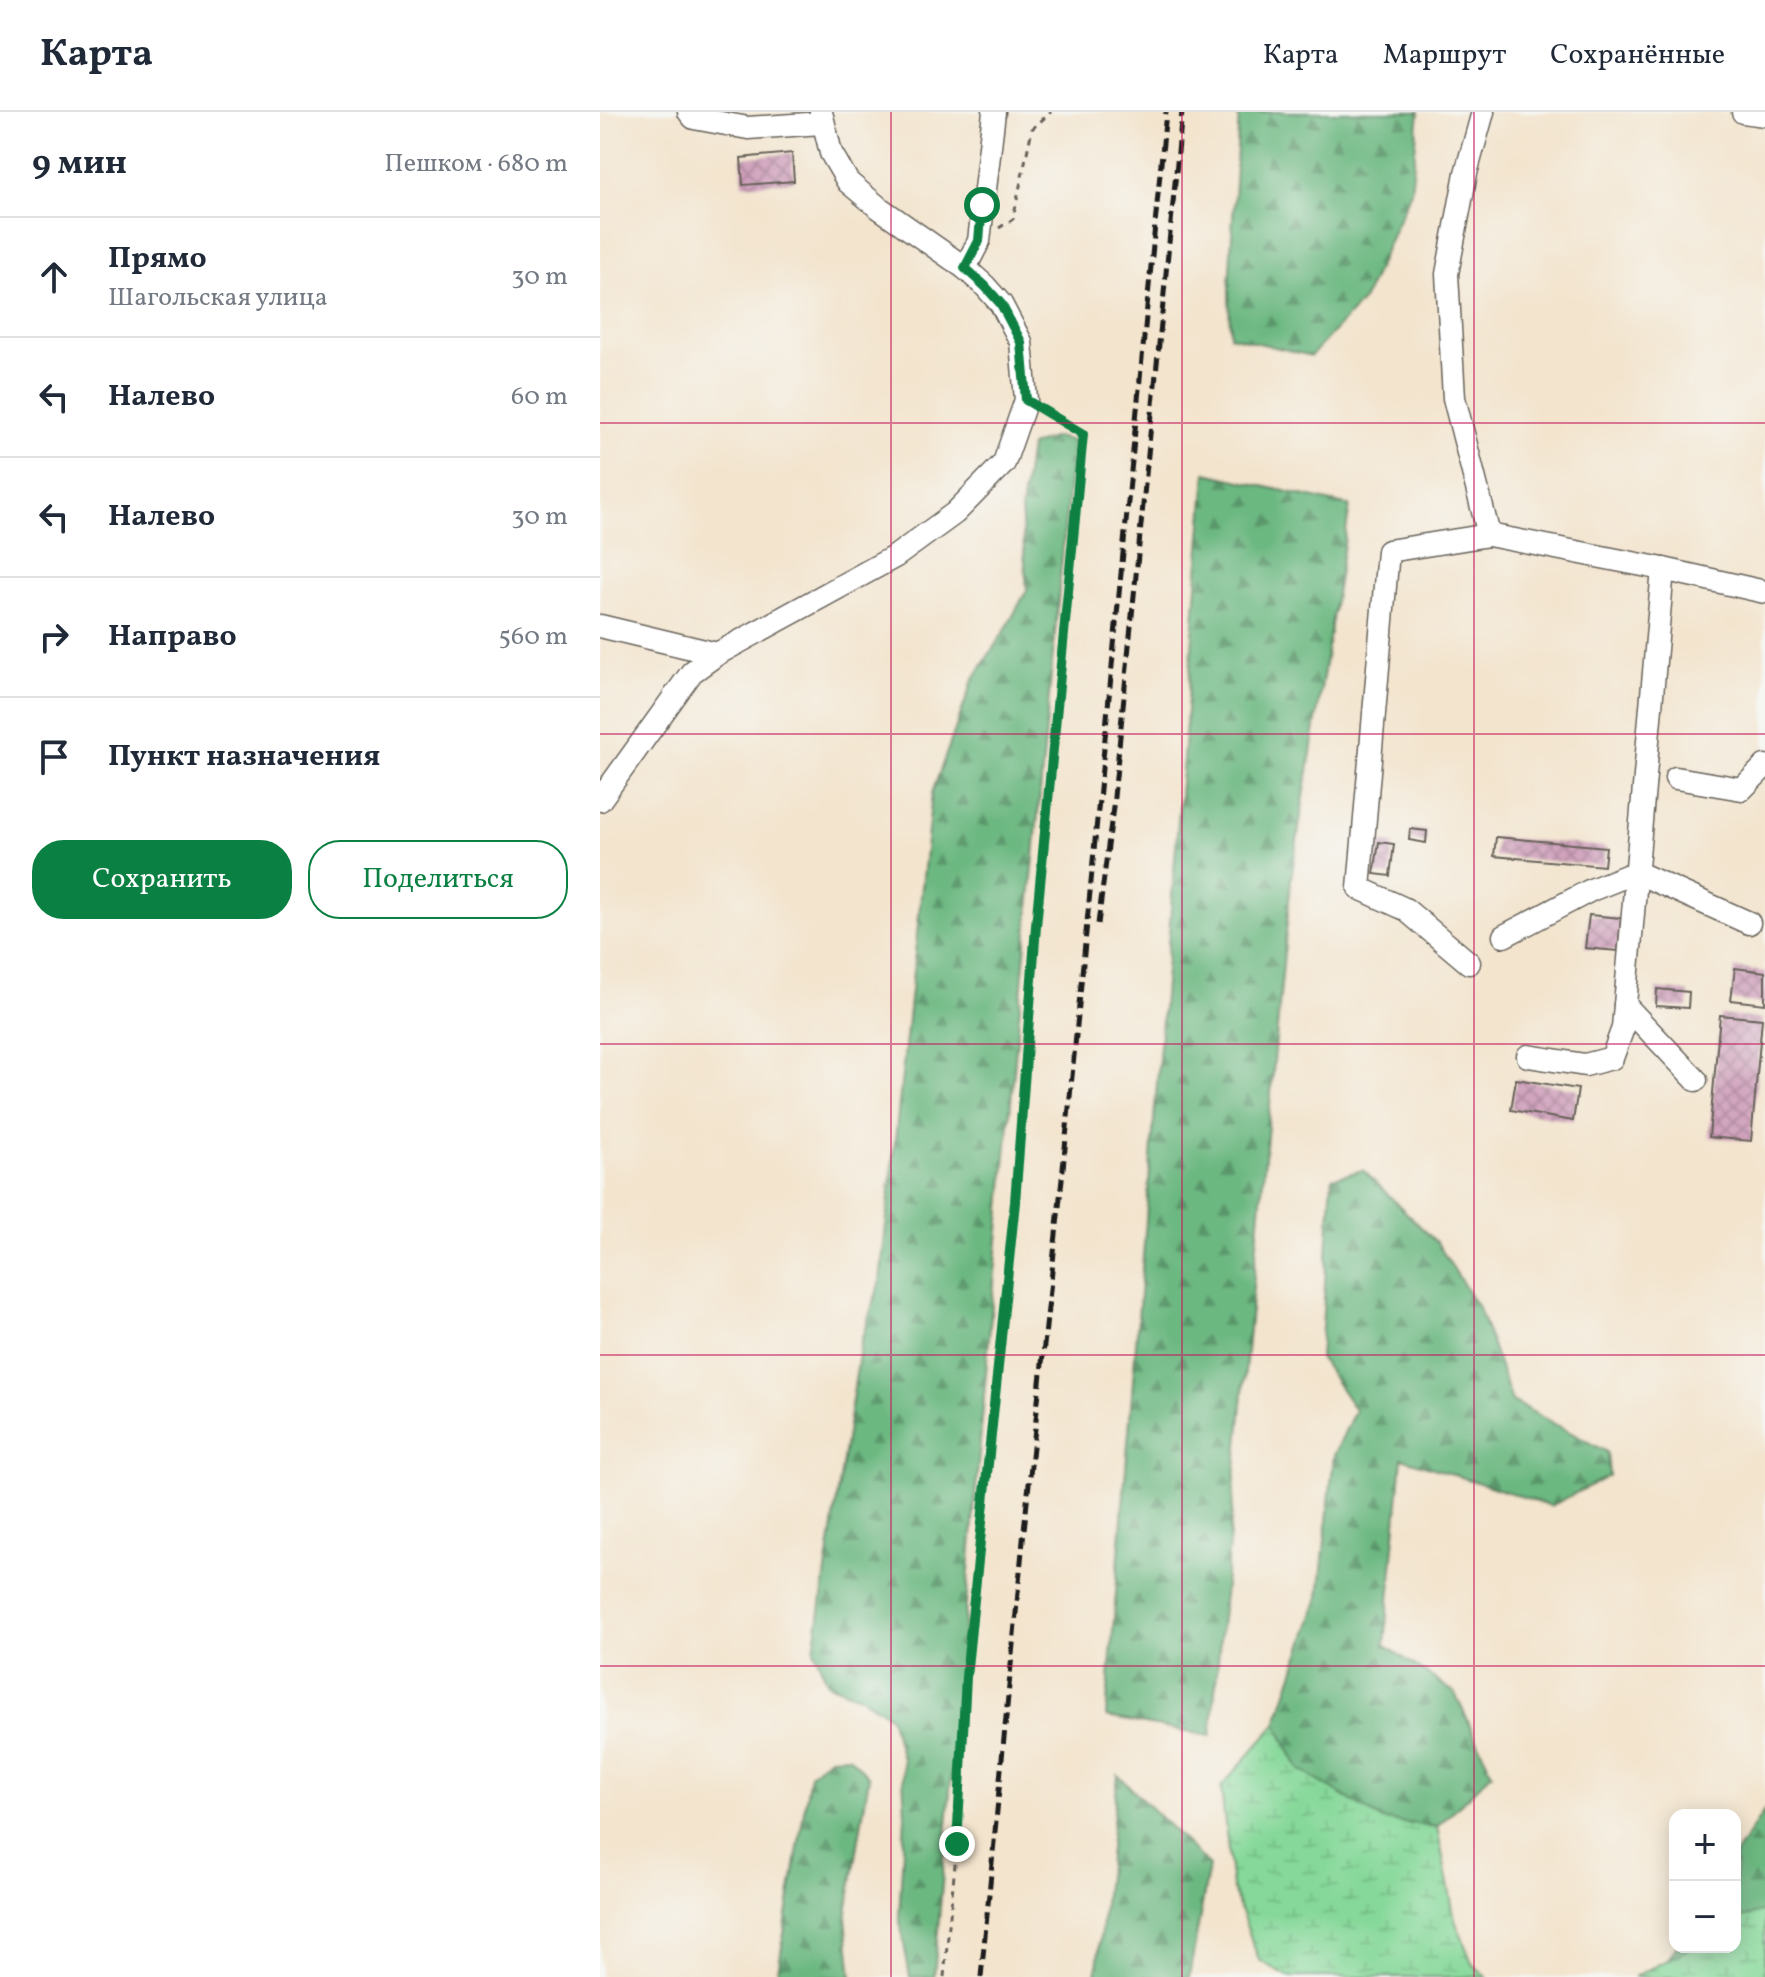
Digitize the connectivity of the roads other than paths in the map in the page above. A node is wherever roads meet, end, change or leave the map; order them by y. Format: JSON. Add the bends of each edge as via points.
{"nodes":[{"id":1,"x":689,"y":112,"type":"edge"},
{"id":2,"x":994,"y":112,"type":"edge"},
{"id":3,"x":1483,"y":112,"type":"edge"},
{"id":4,"x":1743,"y":112,"type":"edge"},
{"id":5,"x":1765,"y":115,"type":"edge"},
{"id":6,"x":822,"y":117,"type":"edge"},
{"id":7,"x":742,"y":120,"type":"edge"},
{"id":8,"x":965,"y":268,"type":"junction"},
{"id":9,"x":1489,"y":535,"type":"junction"},
{"id":10,"x":1663,"y":569,"type":"junction"},
{"id":11,"x":1765,"y":592,"type":"edge"},
{"id":12,"x":600,"y":626,"type":"edge"},
{"id":13,"x":717,"y":654,"type":"junction"},
{"id":14,"x":1765,"y":766,"type":"edge"},
{"id":15,"x":1676,"y":778,"type":"dead end"},
{"id":16,"x":600,"y":800,"type":"edge"},
{"id":17,"x":1636,"y":872,"type":"junction"},
{"id":18,"x":1749,"y":923,"type":"dead end"},
{"id":19,"x":1504,"y":936,"type":"dead end"},
{"id":20,"x":1469,"y":963,"type":"dead end"},
{"id":21,"x":1625,"y":1005,"type":"junction"},
{"id":22,"x":1528,"y":1056,"type":"dead end"},
{"id":23,"x":1696,"y":1080,"type":"dead end"}],
"edges":[{"from":1,"to":7,"type":"street","via":[[694,118]]},
{"from":2,"to":8,"type":"street","via":[[979,241]]},
{"from":3,"to":9,"type":"street","via":[[1447,274],[1454,398]]},
{"from":4,"to":5,"type":"street"},
{"from":6,"to":7,"type":"street"},
{"from":6,"to":8,"type":"street","via":[[831,153],[848,182]]},
{"from":8,"to":13,"type":"street","via":[[1001,304],[1021,342],[1026,400],[1004,463],[955,513],[896,556]]},
{"from":9,"to":10,"type":"street"},
{"from":9,"to":20,"type":"street","via":[[1388,551],[1359,888],[1405,909]]},
{"from":10,"to":11,"type":"street"},
{"from":10,"to":17,"type":"street"},
{"from":12,"to":13,"type":"street"},
{"from":13,"to":16,"type":"street","via":[[692,672]]},
{"from":14,"to":15,"type":"street","via":[[1742,789]]},
{"from":17,"to":18,"type":"street"},
{"from":17,"to":19,"type":"street"},
{"from":17,"to":21,"type":"street"},
{"from":21,"to":22,"type":"street","via":[[1612,1058],[1585,1065]]},
{"from":21,"to":23,"type":"street"}]}
